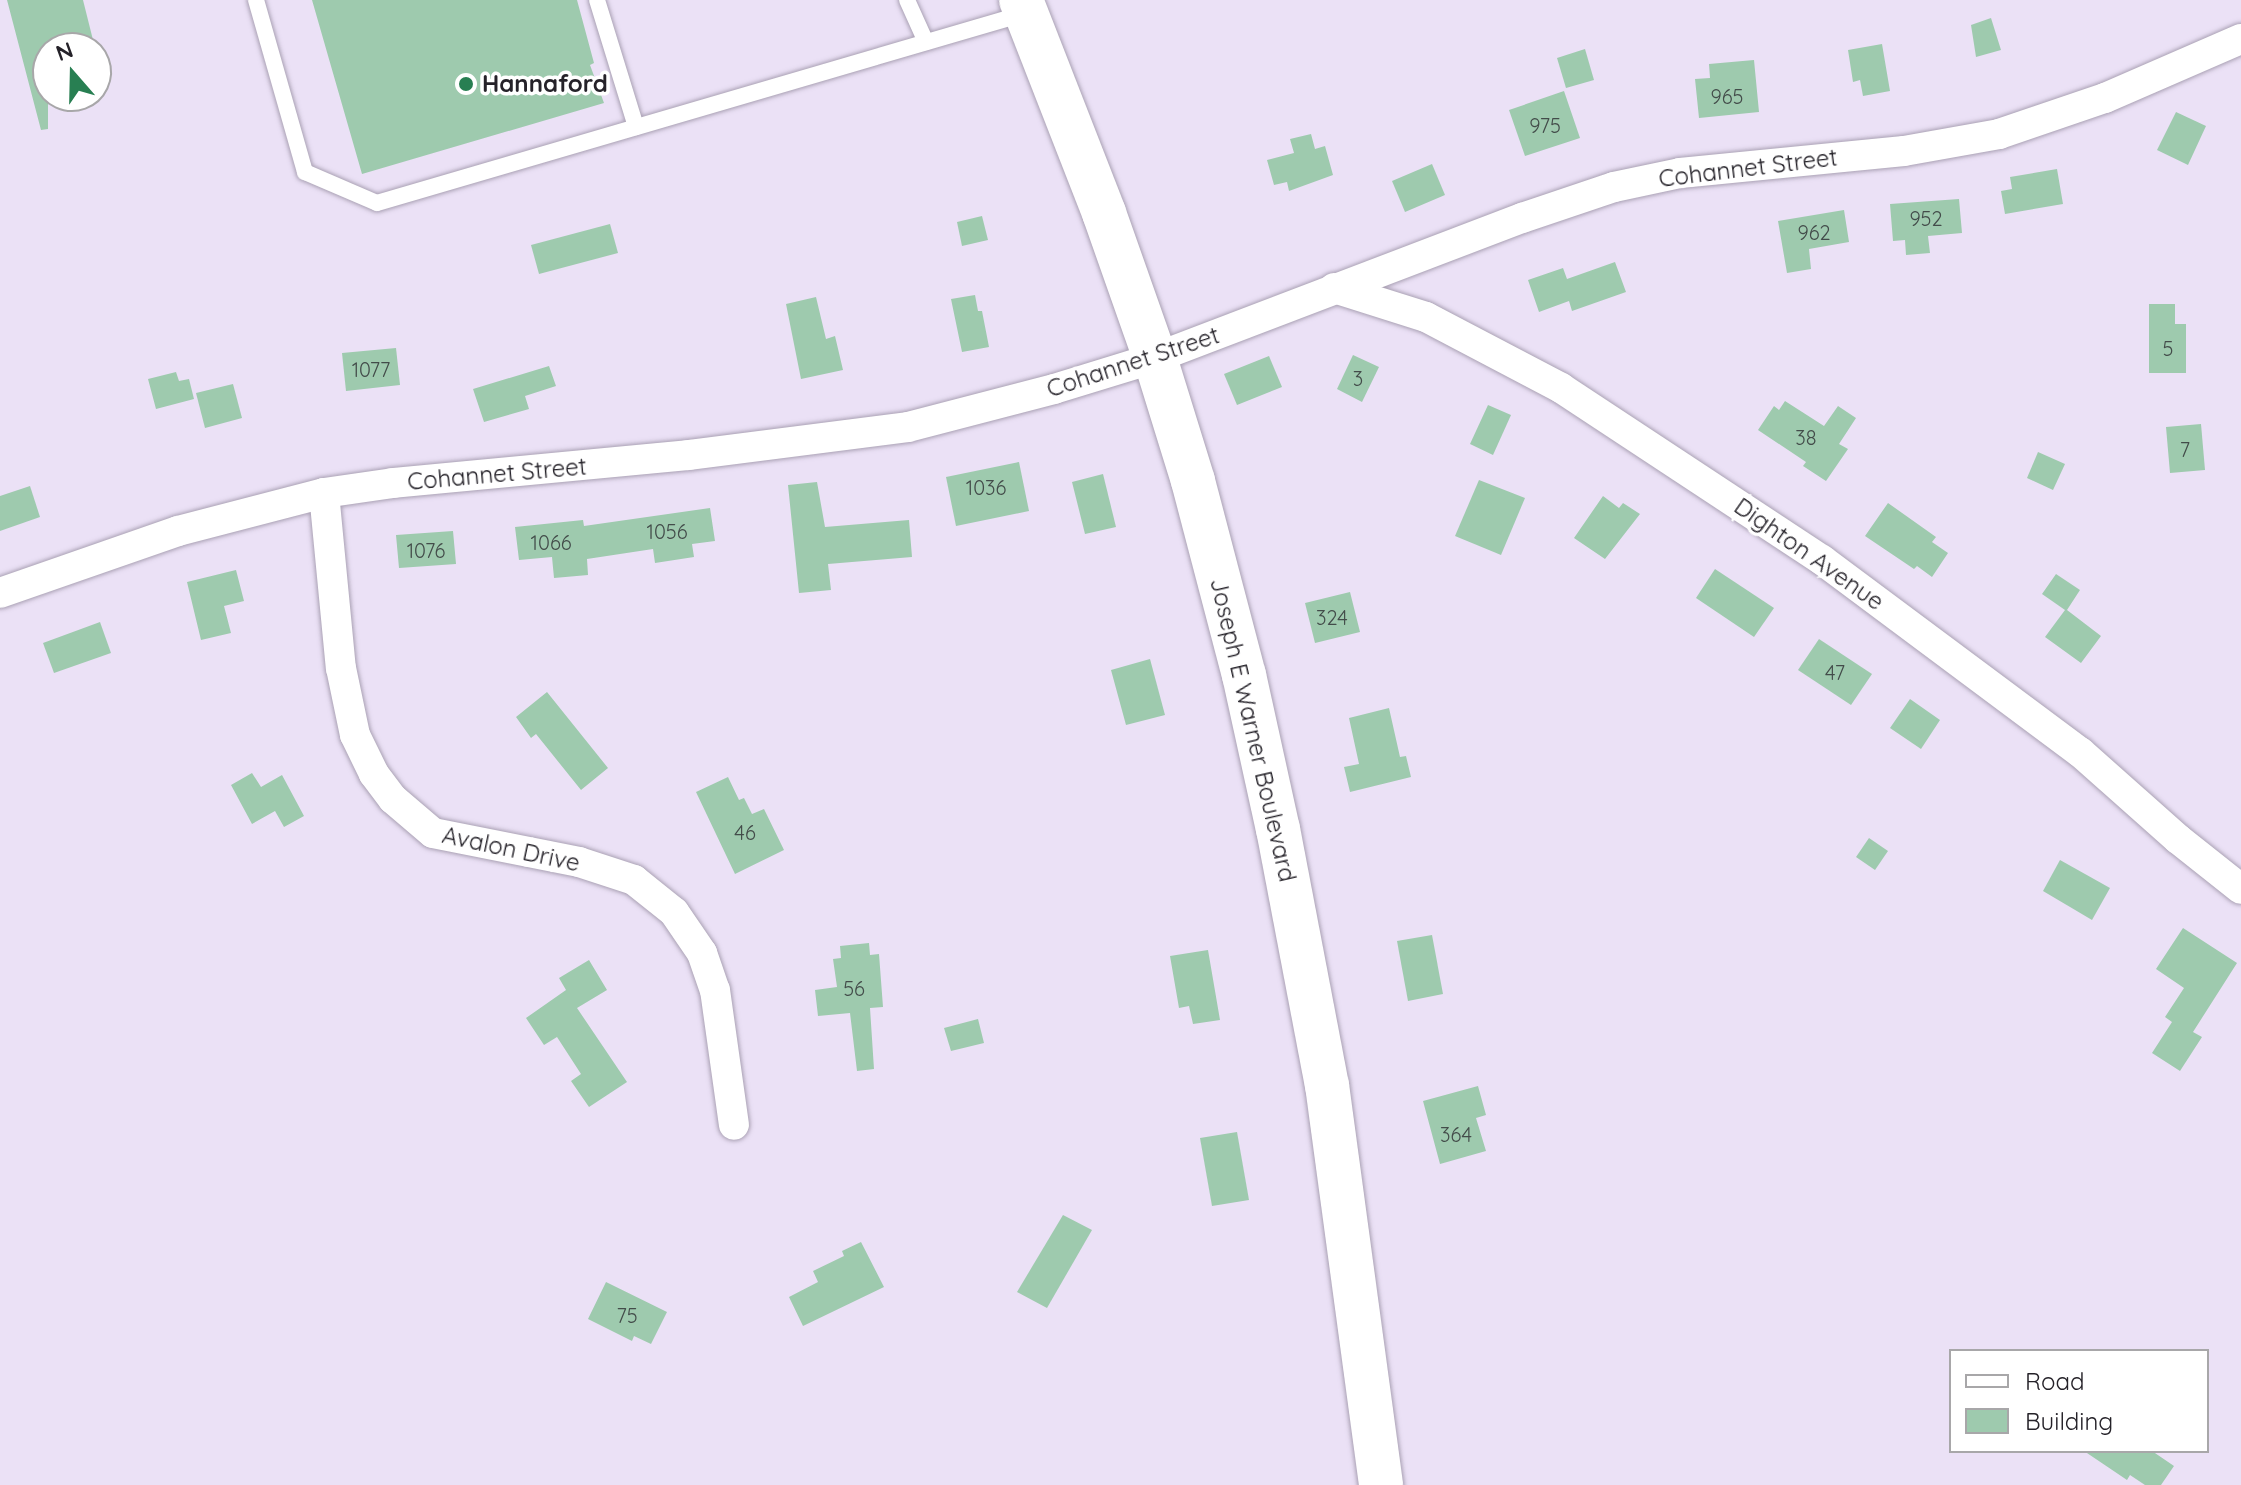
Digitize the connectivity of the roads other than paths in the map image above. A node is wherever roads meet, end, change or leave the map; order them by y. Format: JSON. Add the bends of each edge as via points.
{"nodes":[{"id":1,"x":256,"y":0,"type":"edge"},
{"id":2,"x":597,"y":0,"type":"edge"},
{"id":3,"x":907,"y":0,"type":"edge"},
{"id":4,"x":1023,"y":6,"type":"edge"},
{"id":5,"x":2241,"y":39,"type":"edge"},
{"id":6,"x":926,"y":42,"type":"junction"},
{"id":7,"x":636,"y":127,"type":"junction"},
{"id":8,"x":1334,"y":288,"type":"junction"},
{"id":9,"x":1155,"y":358,"type":"junction"},
{"id":10,"x":324,"y":493,"type":"junction"},
{"id":11,"x":0,"y":593,"type":"edge"},
{"id":12,"x":2241,"y":889,"type":"edge"},
{"id":13,"x":734,"y":1125,"type":"dead end"},
{"id":14,"x":1381,"y":1485,"type":"edge"}],
"edges":[{"from":1,"to":7,"type":"lane","via":[[305,172],[377,203]]},
{"from":2,"to":7,"type":"lane"},
{"from":3,"to":6,"type":"lane"},
{"from":4,"to":6,"type":"lane"},
{"from":4,"to":9,"type":"main road","name":"Joseph E Warner Boulevard"},
{"from":5,"to":8,"type":"street","name":"Cohannet Street","via":[[2105,98],[1999,134],[1904,151],[1680,173],[1614,187]]},
{"from":6,"to":7,"type":"lane"},
{"from":8,"to":9,"type":"street","name":"Cohannet Street"},
{"from":8,"to":12,"type":"street","name":"Dighton Avenue","via":[[1426,317],[1561,388],[1822,560],[2068,743]]},
{"from":9,"to":10,"type":"street","name":"Cohannet Street","via":[[908,427]]},
{"from":9,"to":14,"type":"main road","name":"Joseph E Warner Boulevard","via":[[1244,675],[1297,920],[1348,1228]]},
{"from":10,"to":11,"type":"street","name":"Cohannet Street","via":[[178,531]]},
{"from":10,"to":13,"type":"street","name":"Avalon Drive","via":[[341,668],[355,735],[374,774],[393,799],[433,833],[579,862],[634,880],[674,912],[702,953],[715,990]]}]}
